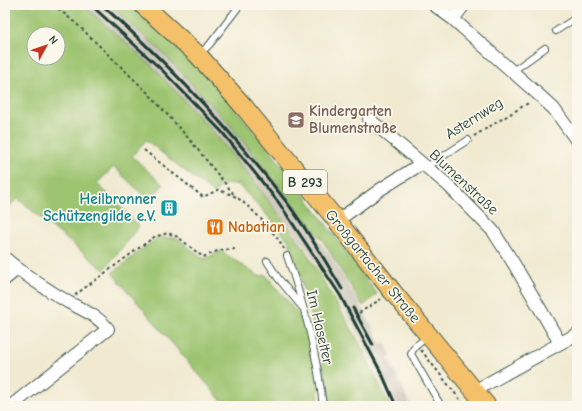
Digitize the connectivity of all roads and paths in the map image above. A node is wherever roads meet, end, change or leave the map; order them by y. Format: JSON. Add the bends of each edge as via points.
{"nodes":[{"id":1,"x":54,"y":5,"type":"edge"},
{"id":2,"x":143,"y":5,"type":"edge"},
{"id":3,"x":240,"y":5,"type":"edge"},
{"id":4,"x":434,"y":5,"type":"edge"},
{"id":5,"x":464,"y":5,"type":"edge"},
{"id":6,"x":577,"y":17,"type":"edge"},
{"id":7,"x":453,"y":19,"type":"junction"},
{"id":8,"x":556,"y":31,"type":"dead end"},
{"id":9,"x":545,"y":48,"type":"dead end"},
{"id":10,"x":198,"y":55,"type":"junction"},
{"id":11,"x":513,"y":71,"type":"junction"},
{"id":12,"x":540,"y":96,"type":"junction"},
{"id":13,"x":369,"y":119,"type":"dead end"},
{"id":14,"x":468,"y":140,"type":"joint"},
{"id":15,"x":577,"y":141,"type":"edge"},
{"id":16,"x":144,"y":150,"type":"dead end"},
{"id":17,"x":423,"y":166,"type":"junction"},
{"id":18,"x":236,"y":197,"type":"junction"},
{"id":19,"x":337,"y":221,"type":"junction"},
{"id":20,"x":236,"y":249,"type":"dead end"},
{"id":21,"x":287,"y":256,"type":"joint"},
{"id":22,"x":5,"y":258,"type":"edge"},
{"id":23,"x":267,"y":261,"type":"dead end"},
{"id":24,"x":17,"y":269,"type":"junction"},
{"id":25,"x":5,"y":278,"type":"edge"},
{"id":26,"x":392,"y":291,"type":"junction"},
{"id":27,"x":79,"y":292,"type":"dead end"},
{"id":28,"x":303,"y":309,"type":"junction"},
{"id":29,"x":359,"y":313,"type":"dead end"},
{"id":30,"x":577,"y":334,"type":"edge"},
{"id":31,"x":423,"y":341,"type":"junction"},
{"id":32,"x":560,"y":343,"type":"junction"},
{"id":33,"x":474,"y":390,"type":"junction"},
{"id":34,"x":404,"y":402,"type":"dead end"},
{"id":35,"x":11,"y":406,"type":"edge"},
{"id":36,"x":323,"y":406,"type":"edge"},
{"id":37,"x":409,"y":406,"type":"edge"},
{"id":38,"x":441,"y":406,"type":"edge"},
{"id":39,"x":465,"y":406,"type":"edge"},
{"id":40,"x":487,"y":406,"type":"edge"}],
"edges":[{"from":1,"to":18,"type":"path","via":[[149,94]]},
{"from":2,"to":10,"type":"main road","name":"Großgartacher Straße","number":"B 293"},
{"from":3,"to":10,"type":"lane","via":[[210,44]]},
{"from":4,"to":7,"type":"street"},
{"from":5,"to":7,"type":"street"},
{"from":6,"to":8,"type":"lane"},
{"from":7,"to":11,"type":"street"},
{"from":9,"to":11,"type":"lane"},
{"from":10,"to":19,"type":"main road","name":"Großgartacher Straße","number":"B 293","via":[[245,108]]},
{"from":11,"to":12,"type":"street"},
{"from":12,"to":14,"type":"path","name":"Asternweg"},
{"from":12,"to":15,"type":"street","via":[[554,109]]},
{"from":13,"to":17,"type":"street","name":"Blumenstraße"},
{"from":14,"to":17,"type":"lane","name":"Asternweg"},
{"from":16,"to":18,"type":"path","via":[[204,197],[218,190]]},
{"from":17,"to":19,"type":"street","name":"Asternweg","via":[[381,188]]},
{"from":17,"to":32,"type":"street","name":"Blumenstraße","via":[[449,186],[492,231]]},
{"from":18,"to":21,"type":"path","via":[[279,239]]},
{"from":19,"to":26,"type":"main road","name":"Großgartacher Straße","number":"B 293"},
{"from":20,"to":27,"type":"path","via":[[220,250],[203,257],[178,237],[168,233],[154,237]]},
{"from":21,"to":28,"type":"lane","name":"Im Haselter"},
{"from":22,"to":24,"type":"street"},
{"from":23,"to":28,"type":"lane"},
{"from":24,"to":25,"type":"street"},
{"from":24,"to":35,"type":"street","via":[[101,320],[108,329]]},
{"from":26,"to":29,"type":"path"},
{"from":26,"to":31,"type":"main road","name":"Großgartacher Straße","number":"B 293"},
{"from":28,"to":36,"type":"lane","name":"Im Haselter","via":[[316,360]]},
{"from":30,"to":32,"type":"street"},
{"from":31,"to":33,"type":"main road","name":"Großgartacher Straße","number":"B 293"},
{"from":31,"to":38,"type":"lane","via":[[411,354]]},
{"from":31,"to":39,"type":"path"},
{"from":32,"to":33,"type":"street"},
{"from":33,"to":40,"type":"main road","name":"Großgartacher Straße","number":"B 293"},
{"from":34,"to":37,"type":"path"}]}
